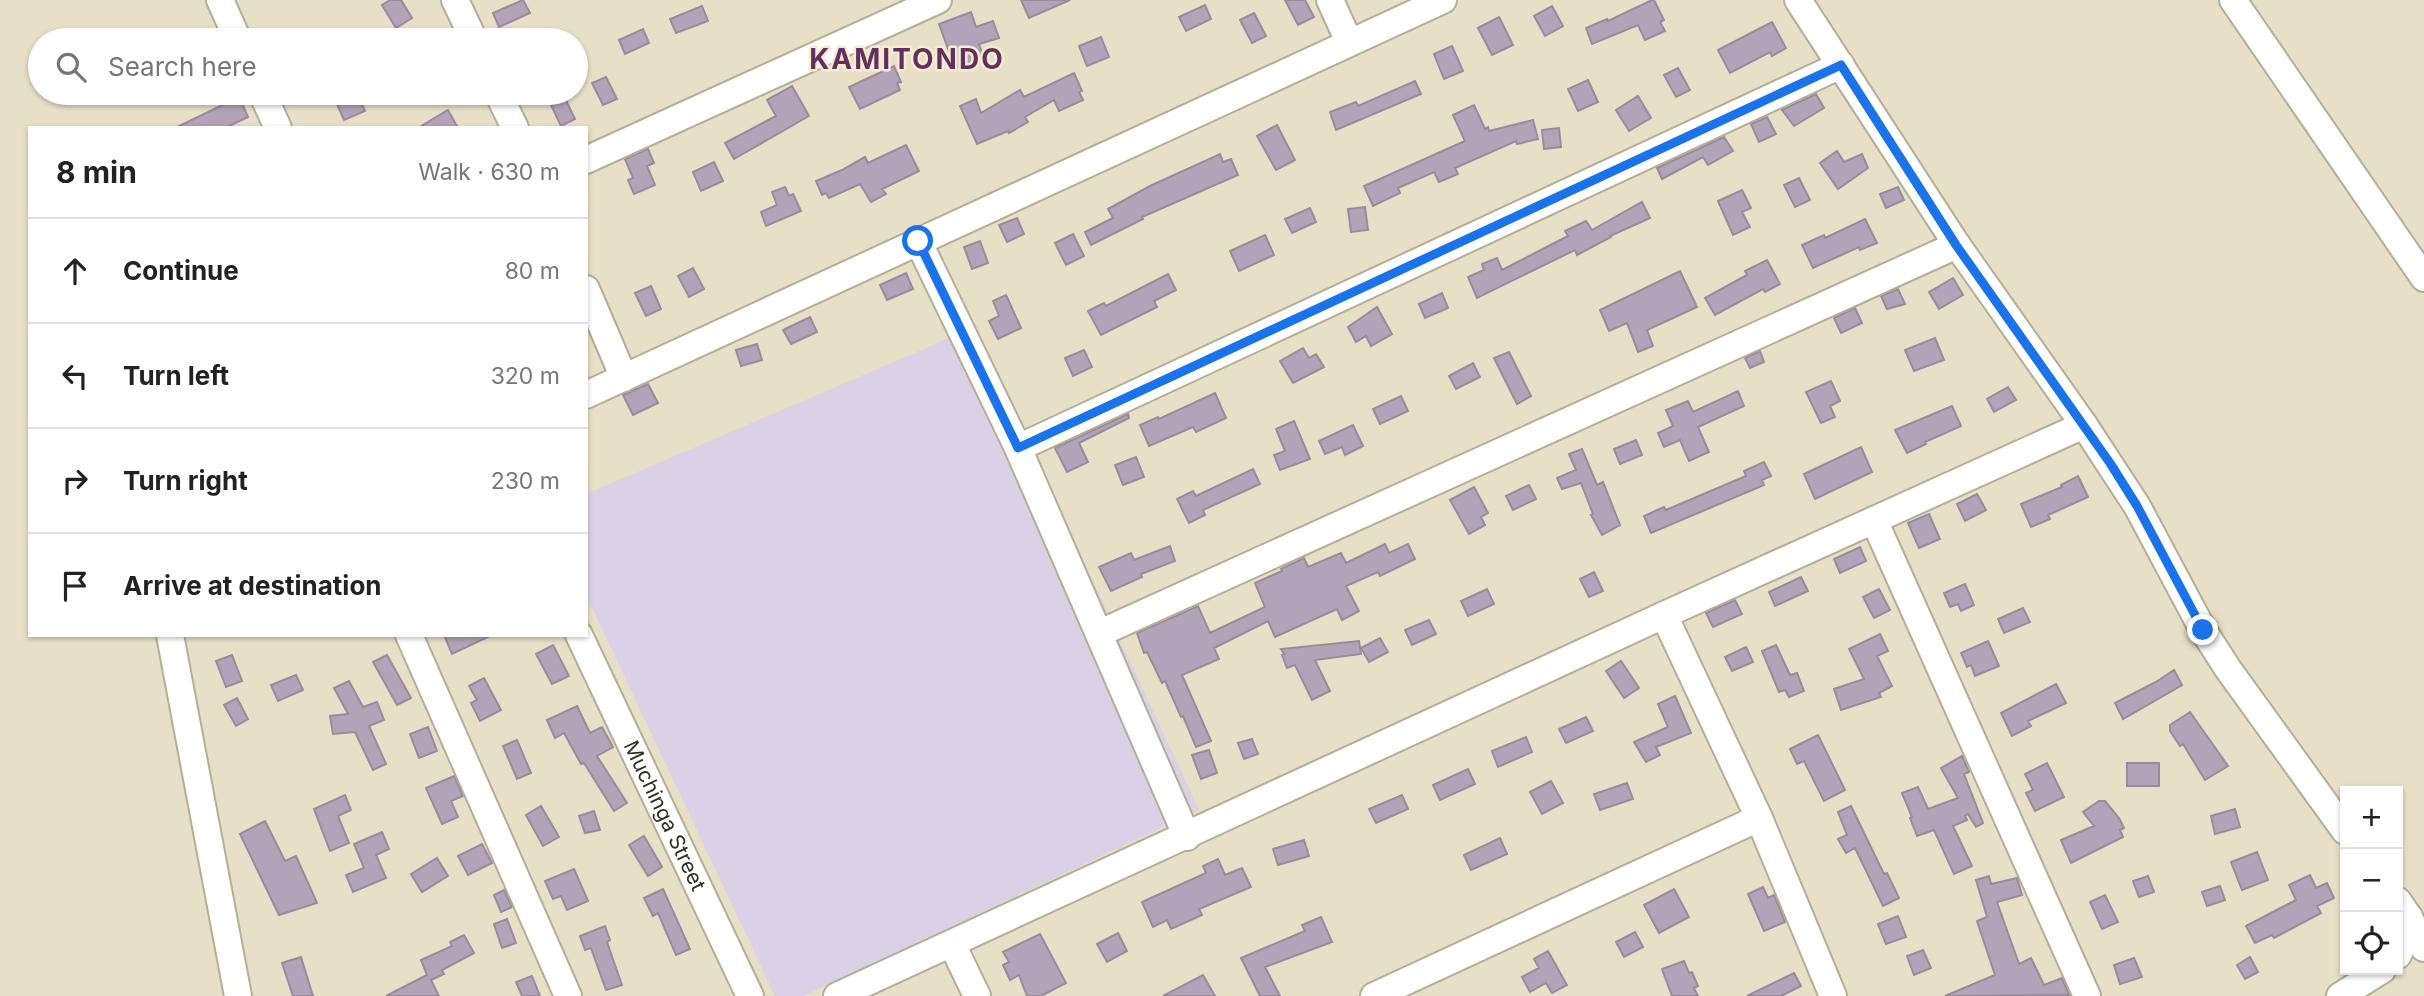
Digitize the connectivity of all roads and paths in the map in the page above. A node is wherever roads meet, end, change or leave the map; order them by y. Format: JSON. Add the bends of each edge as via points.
{"nodes":[{"id":1,"x":220,"y":0,"type":"edge"},
{"id":2,"x":455,"y":0,"type":"edge"},
{"id":3,"x":938,"y":0,"type":"edge"},
{"id":4,"x":1330,"y":0,"type":"edge"},
{"id":5,"x":1443,"y":0,"type":"edge"},
{"id":6,"x":1798,"y":0,"type":"edge"},
{"id":7,"x":2233,"y":0,"type":"edge"},
{"id":8,"x":233,"y":28,"type":"edge"},
{"id":9,"x":468,"y":28,"type":"edge"},
{"id":10,"x":1349,"y":42,"type":"junction"},
{"id":11,"x":1841,"y":65,"type":"junction"},
{"id":12,"x":267,"y":105,"type":"edge"},
{"id":13,"x":504,"y":105,"type":"edge"},
{"id":14,"x":277,"y":126,"type":"edge"},
{"id":15,"x":514,"y":126,"type":"edge"},
{"id":16,"x":588,"y":159,"type":"edge"},
{"id":17,"x":918,"y":241,"type":"junction"},
{"id":18,"x":1956,"y":245,"type":"junction"},
{"id":19,"x":2424,"y":278,"type":"edge"},
{"id":20,"x":588,"y":294,"type":"edge"},
{"id":21,"x":624,"y":378,"type":"junction"},
{"id":22,"x":588,"y":394,"type":"edge"},
{"id":23,"x":2084,"y":425,"type":"junction"},
{"id":24,"x":1018,"y":448,"type":"junction"},
{"id":25,"x":1874,"y":520,"type":"junction"},
{"id":26,"x":1664,"y":615,"type":"junction"},
{"id":27,"x":1100,"y":633,"type":"junction"},
{"id":28,"x":170,"y":637,"type":"edge"},
{"id":29,"x":410,"y":637,"type":"edge"},
{"id":30,"x":580,"y":637,"type":"edge"},
{"id":31,"x":1759,"y":818,"type":"junction"},
{"id":32,"x":2340,"y":824,"type":"edge"},
{"id":33,"x":1187,"y":836,"type":"junction"},
{"id":34,"x":2403,"y":909,"type":"edge"},
{"id":35,"x":952,"y":944,"type":"junction"},
{"id":36,"x":2403,"y":944,"type":"edge"},
{"id":37,"x":2424,"y":948,"type":"edge"},
{"id":38,"x":2374,"y":975,"type":"edge"},
{"id":39,"x":238,"y":996,"type":"edge"},
{"id":40,"x":568,"y":996,"type":"edge"},
{"id":41,"x":750,"y":996,"type":"edge"},
{"id":42,"x":837,"y":996,"type":"edge"},
{"id":43,"x":977,"y":996,"type":"edge"},
{"id":44,"x":1374,"y":996,"type":"edge"},
{"id":45,"x":1832,"y":996,"type":"edge"},
{"id":46,"x":2087,"y":996,"type":"edge"},
{"id":47,"x":2340,"y":996,"type":"edge"}],
"edges":[{"from":1,"to":8,"type":"street"},
{"from":2,"to":9,"type":"street"},
{"from":3,"to":16,"type":"street"},
{"from":4,"to":10,"type":"street"},
{"from":5,"to":10,"type":"street"},
{"from":6,"to":11,"type":"street"},
{"from":7,"to":19,"type":"street"},
{"from":10,"to":17,"type":"street"},
{"from":11,"to":18,"type":"street"},
{"from":11,"to":24,"type":"street"},
{"from":12,"to":14,"type":"street"},
{"from":13,"to":15,"type":"street"},
{"from":17,"to":21,"type":"street"},
{"from":17,"to":24,"type":"street"},
{"from":18,"to":23,"type":"street"},
{"from":18,"to":27,"type":"street"},
{"from":20,"to":21,"type":"street"},
{"from":21,"to":22,"type":"street"},
{"from":23,"to":25,"type":"street"},
{"from":23,"to":32,"type":"street","via":[[2137,506],[2228,669]]},
{"from":24,"to":27,"type":"street"},
{"from":25,"to":26,"type":"street"},
{"from":25,"to":46,"type":"street"},
{"from":26,"to":31,"type":"street"},
{"from":26,"to":33,"type":"street"},
{"from":27,"to":33,"type":"street"},
{"from":28,"to":39,"type":"street"},
{"from":29,"to":40,"type":"street"},
{"from":30,"to":41,"type":"street","name":"Muchinga Street"},
{"from":31,"to":44,"type":"street"},
{"from":31,"to":45,"type":"street"},
{"from":33,"to":35,"type":"street"},
{"from":34,"to":36,"type":"street"},
{"from":34,"to":37,"type":"street"},
{"from":35,"to":42,"type":"street"},
{"from":35,"to":43,"type":"street"},
{"from":38,"to":47,"type":"street"}]}
